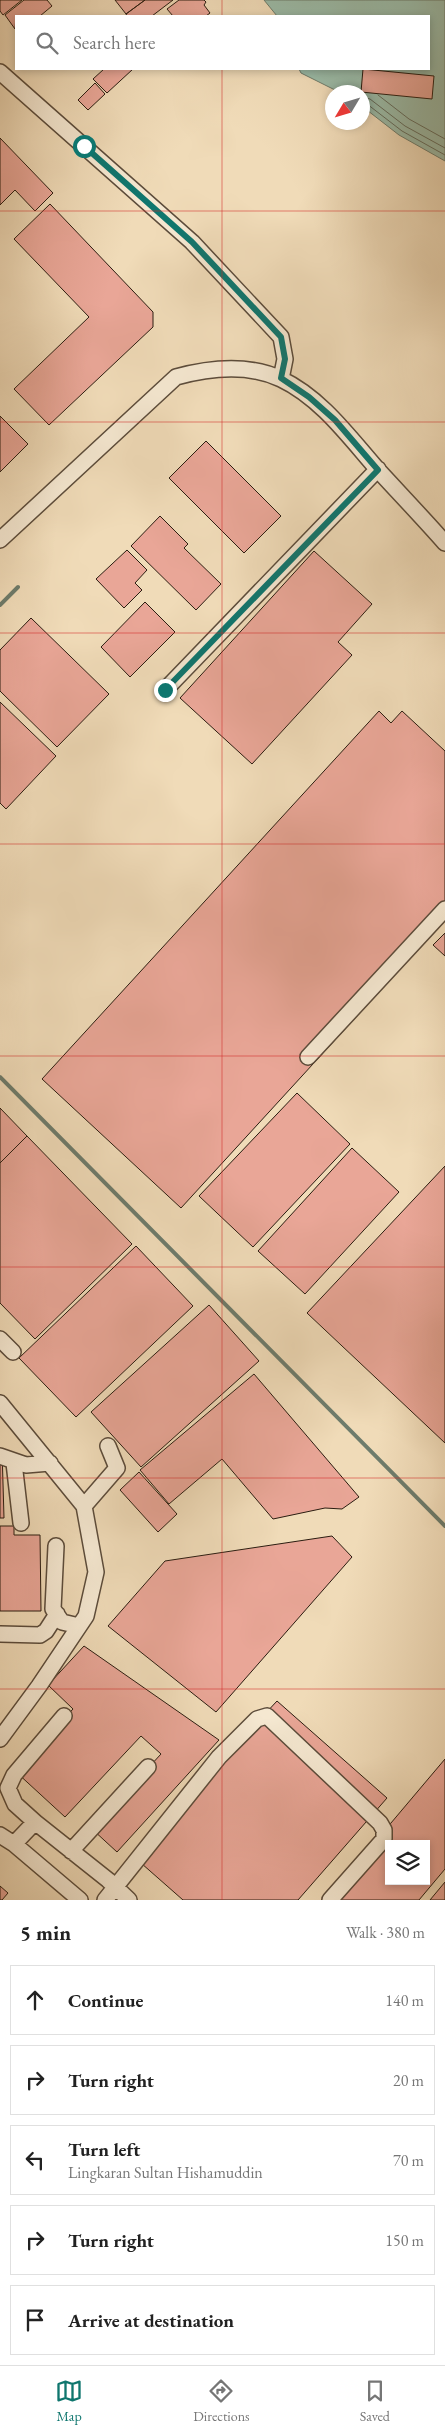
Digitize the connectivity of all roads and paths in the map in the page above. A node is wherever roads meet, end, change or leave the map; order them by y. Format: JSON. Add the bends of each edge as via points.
{"nodes":[{"id":1,"x":0,"y":72,"type":"edge"},
{"id":2,"x":281,"y":378,"type":"junction"},
{"id":3,"x":378,"y":470,"type":"junction"},
{"id":4,"x":0,"y":540,"type":"edge"},
{"id":5,"x":445,"y":543,"type":"edge"},
{"id":6,"x":165,"y":690,"type":"dead end"},
{"id":7,"x":445,"y":909,"type":"edge"},
{"id":8,"x":308,"y":1057,"type":"dead end"},
{"id":9,"x":0,"y":1339,"type":"edge"},
{"id":10,"x":13,"y":1352,"type":"dead end"},
{"id":11,"x":0,"y":1403,"type":"edge"},
{"id":12,"x":0,"y":1422,"type":"edge"},
{"id":13,"x":16,"y":1422,"type":"junction"},
{"id":14,"x":108,"y":1446,"type":"dead end"},
{"id":15,"x":0,"y":1456,"type":"edge"},
{"id":16,"x":14,"y":1463,"type":"junction"},
{"id":17,"x":50,"y":1463,"type":"junction"},
{"id":18,"x":84,"y":1506,"type":"junction"},
{"id":19,"x":21,"y":1523,"type":"dead end"},
{"id":20,"x":56,"y":1546,"type":"dead end"},
{"id":21,"x":57,"y":1614,"type":"junction"},
{"id":22,"x":79,"y":1626,"type":"junction"},
{"id":23,"x":0,"y":1634,"type":"edge"},
{"id":24,"x":64,"y":1716,"type":"dead end"},
{"id":25,"x":0,"y":1739,"type":"edge"},
{"id":26,"x":148,"y":1767,"type":"dead end"},
{"id":27,"x":35,"y":1822,"type":"junction"},
{"id":28,"x":0,"y":1835,"type":"edge"},
{"id":29,"x":14,"y":1844,"type":"junction"},
{"id":30,"x":71,"y":1851,"type":"junction"},
{"id":31,"x":110,"y":1894,"type":"edge"},
{"id":32,"x":78,"y":1899,"type":"edge"},
{"id":33,"x":129,"y":1900,"type":"edge"},
{"id":34,"x":330,"y":1900,"type":"edge"}],
"edges":[{"from":1,"to":2,"type":"street","via":[[192,242],[281,337],[285,359]]},
{"from":2,"to":3,"type":"street","via":[[335,420]]},
{"from":2,"to":4,"type":"street","via":[[222,369],[176,377]]},
{"from":3,"to":5,"type":"street"},
{"from":3,"to":6,"type":"street"},
{"from":7,"to":8,"type":"street"},
{"from":9,"to":10,"type":"street"},
{"from":11,"to":13,"type":"street"},
{"from":12,"to":13,"type":"street"},
{"from":13,"to":17,"type":"street"},
{"from":14,"to":18,"type":"street","via":[[117,1468]]},
{"from":15,"to":16,"type":"street"},
{"from":16,"to":17,"type":"street"},
{"from":16,"to":19,"type":"street"},
{"from":17,"to":18,"type":"street"},
{"from":18,"to":22,"type":"street","via":[[96,1572],[86,1616]]},
{"from":20,"to":21,"type":"street","via":[[53,1609]]},
{"from":21,"to":22,"type":"street","via":[[62,1622]]},
{"from":21,"to":23,"type":"street","via":[[40,1634]]},
{"from":22,"to":25,"type":"street"},
{"from":24,"to":27,"type":"street","via":[[14,1775],[8,1788],[15,1804]]},
{"from":26,"to":30,"type":"street"},
{"from":27,"to":29,"type":"street"},
{"from":27,"to":30,"type":"street"},
{"from":28,"to":29,"type":"street"},
{"from":29,"to":32,"type":"street"},
{"from":30,"to":31,"type":"street"},
{"from":31,"to":33,"type":"street"},
{"from":31,"to":34,"type":"street","via":[[219,1757],[258,1719],[268,1716],[384,1830],[384,1839]]}]}
